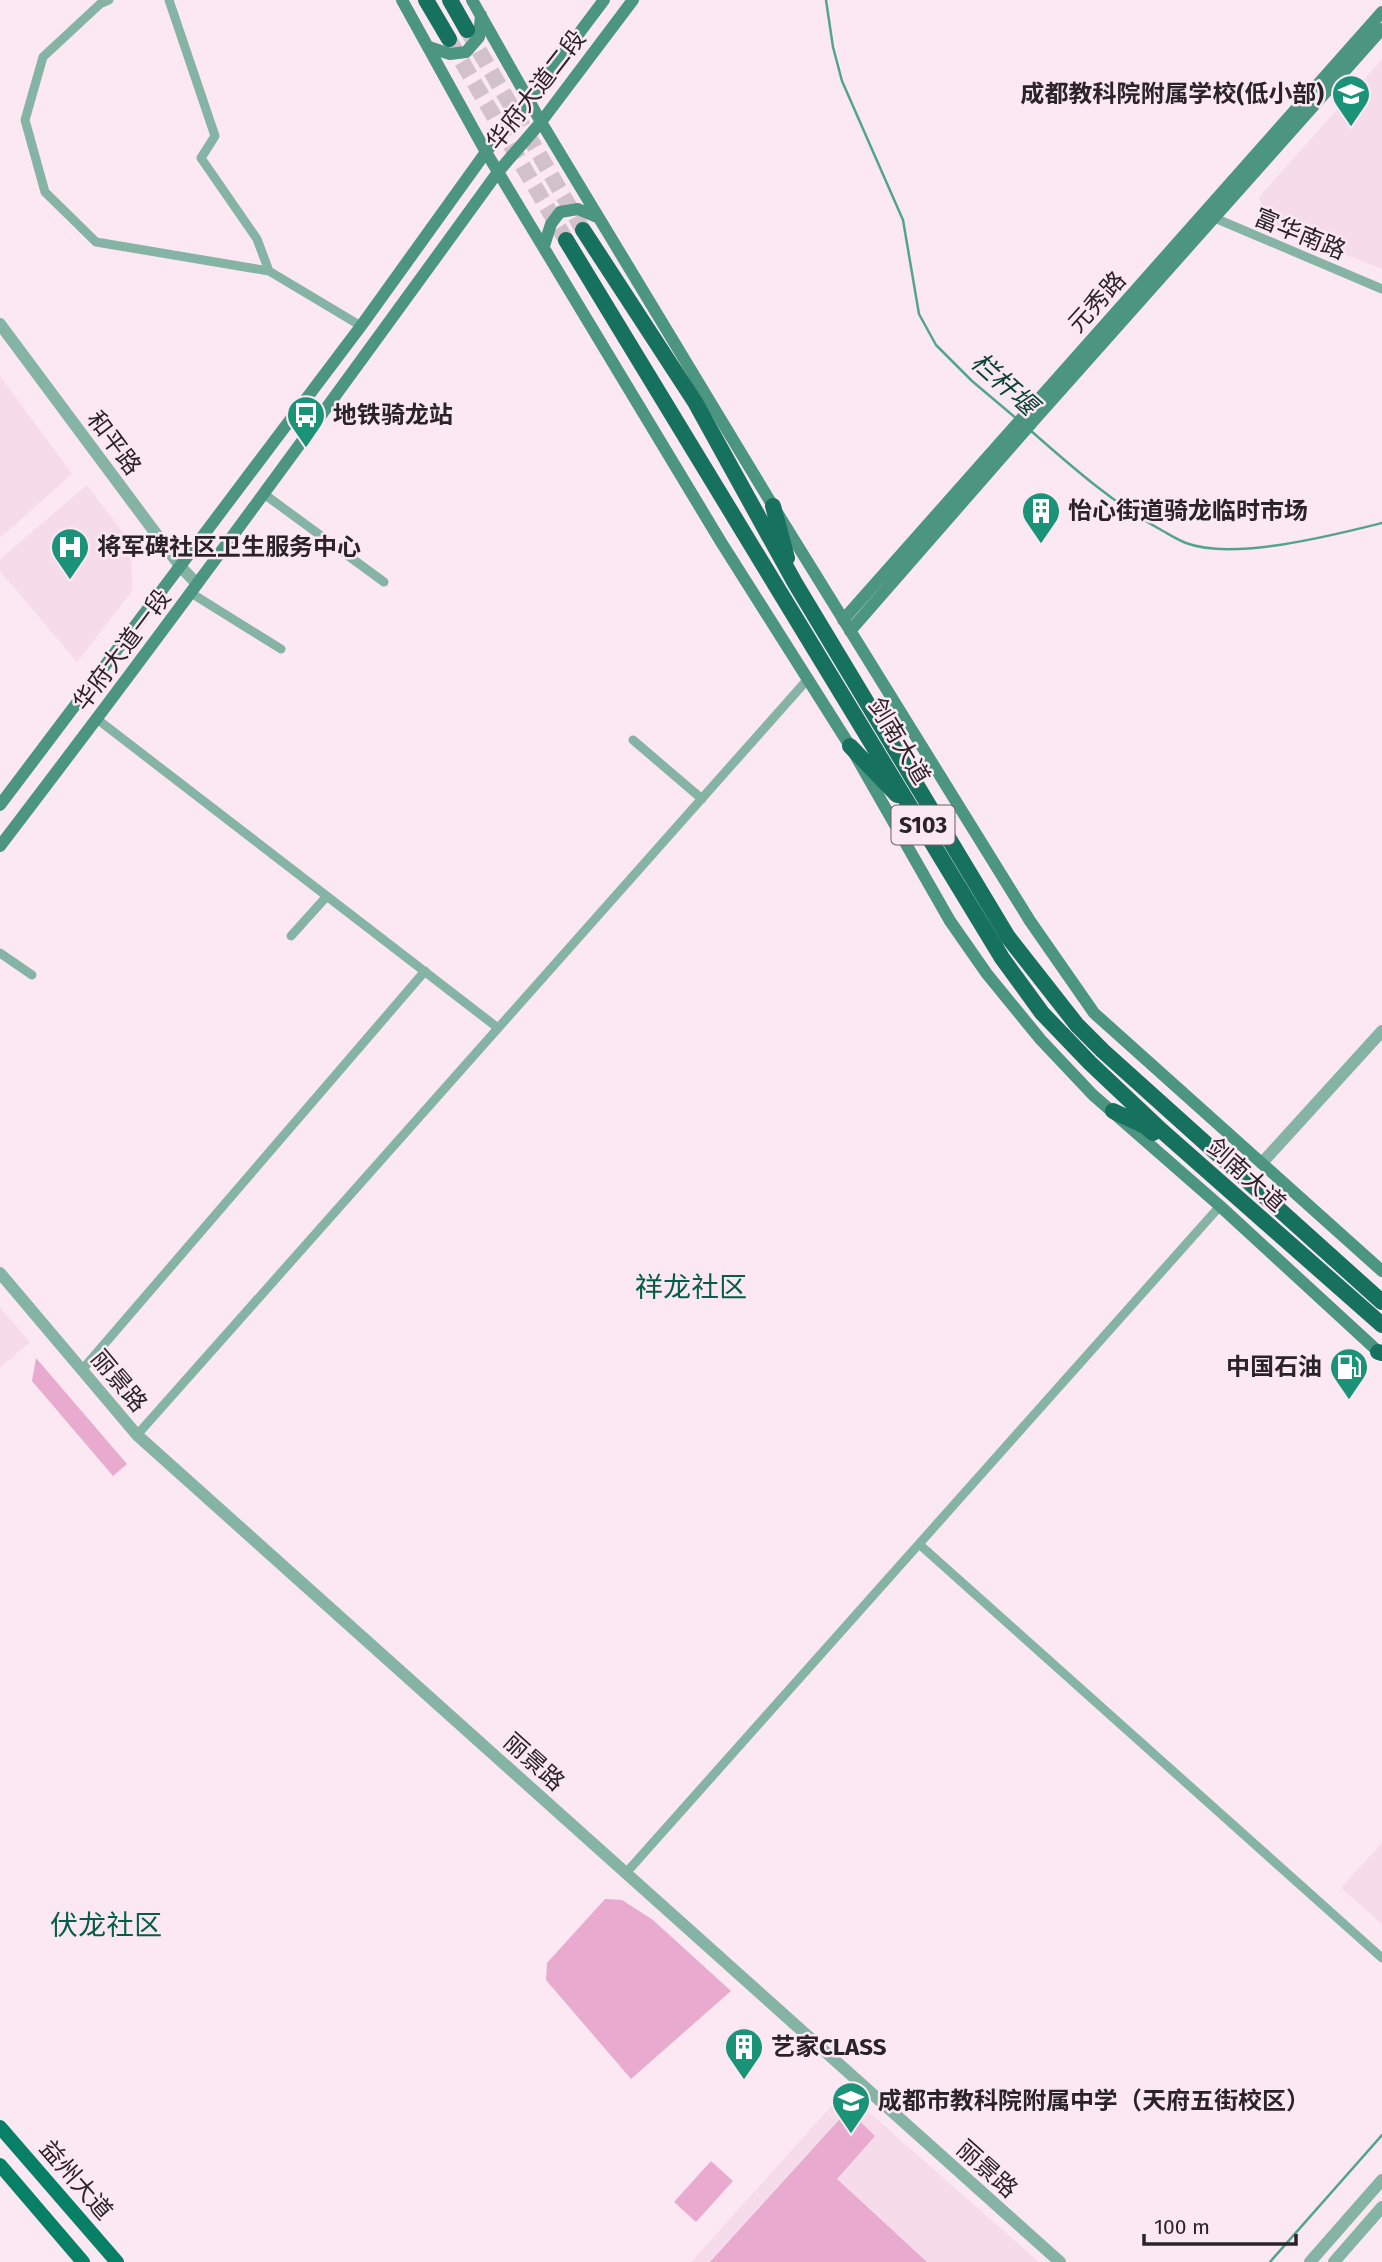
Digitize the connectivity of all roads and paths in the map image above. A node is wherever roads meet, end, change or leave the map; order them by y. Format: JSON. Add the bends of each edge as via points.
{"nodes":[{"id":1,"x":109,"y":0,"type":"edge"},
{"id":2,"x":169,"y":0,"type":"edge"},
{"id":3,"x":402,"y":0,"type":"edge"},
{"id":4,"x":426,"y":0,"type":"edge"},
{"id":5,"x":450,"y":0,"type":"edge"},
{"id":6,"x":472,"y":0,"type":"edge"},
{"id":7,"x":604,"y":0,"type":"edge"},
{"id":8,"x":633,"y":0,"type":"edge"},
{"id":9,"x":1382,"y":12,"type":"edge"},
{"id":10,"x":481,"y":15,"type":"junction"},
{"id":11,"x":1382,"y":29,"type":"edge"},
{"id":12,"x":467,"y":30,"type":"tunnel mouth"},
{"id":13,"x":449,"y":39,"type":"tunnel mouth"},
{"id":14,"x":429,"y":47,"type":"junction"},
{"id":15,"x":529,"y":100,"type":"junction"},
{"id":16,"x":541,"y":121,"type":"junction"},
{"id":17,"x":486,"y":152,"type":"junction"},
{"id":18,"x":498,"y":172,"type":"junction"},
{"id":19,"x":1209,"y":216,"type":"junction"},
{"id":20,"x":598,"y":217,"type":"junction"},
{"id":21,"x":583,"y":230,"type":"tunnel mouth"},
{"id":22,"x":566,"y":240,"type":"tunnel mouth"},
{"id":23,"x":544,"y":246,"type":"junction"},
{"id":24,"x":269,"y":271,"type":"junction"},
{"id":25,"x":1382,"y":289,"type":"edge"},
{"id":26,"x":0,"y":324,"type":"edge"},
{"id":27,"x":361,"y":326,"type":"junction"},
{"id":28,"x":264,"y":494,"type":"junction"},
{"id":29,"x":773,"y":506,"type":"junction"},
{"id":30,"x":180,"y":566,"type":"junction"},
{"id":31,"x":384,"y":582,"type":"dead end"},
{"id":32,"x":795,"y":583,"type":"junction"},
{"id":33,"x":194,"y":589,"type":"junction"},
{"id":34,"x":847,"y":625,"type":"junction"},
{"id":35,"x":281,"y":649,"type":"dead end"},
{"id":36,"x":807,"y":680,"type":"junction"},
{"id":37,"x":97,"y":719,"type":"junction"},
{"id":38,"x":633,"y":740,"type":"dead end"},
{"id":39,"x":850,"y":746,"type":"junction"},
{"id":40,"x":702,"y":799,"type":"junction"},
{"id":41,"x":0,"y":805,"type":"edge"},
{"id":42,"x":917,"y":815,"type":"junction"},
{"id":43,"x":0,"y":846,"type":"edge"},
{"id":44,"x":327,"y":896,"type":"junction"},
{"id":45,"x":290,"y":936,"type":"dead end"},
{"id":46,"x":0,"y":953,"type":"edge"},
{"id":47,"x":425,"y":971,"type":"junction"},
{"id":48,"x":32,"y":975,"type":"dead end"},
{"id":49,"x":498,"y":1028,"type":"junction"},
{"id":50,"x":1382,"y":1031,"type":"edge"},
{"id":51,"x":1113,"y":1111,"type":"junction"},
{"id":52,"x":1262,"y":1163,"type":"junction"},
{"id":53,"x":1243,"y":1202,"type":"junction"},
{"id":54,"x":1220,"y":1206,"type":"junction"},
{"id":55,"x":1382,"y":1271,"type":"edge"},
{"id":56,"x":0,"y":1273,"type":"edge"},
{"id":57,"x":1382,"y":1302,"type":"edge"},
{"id":58,"x":1382,"y":1325,"type":"edge"},
{"id":59,"x":1381,"y":1353,"type":"edge"},
{"id":60,"x":82,"y":1370,"type":"junction"},
{"id":61,"x":137,"y":1435,"type":"junction"},
{"id":62,"x":919,"y":1545,"type":"junction"},
{"id":63,"x":626,"y":1873,"type":"junction"},
{"id":64,"x":1382,"y":1958,"type":"edge"},
{"id":65,"x":0,"y":2127,"type":"edge"},
{"id":66,"x":3,"y":2174,"type":"edge"},
{"id":67,"x":1382,"y":2180,"type":"edge"},
{"id":68,"x":1382,"y":2207,"type":"edge"},
{"id":69,"x":81,"y":2261,"type":"edge"},
{"id":70,"x":117,"y":2262,"type":"edge"},
{"id":71,"x":1060,"y":2262,"type":"edge"},
{"id":72,"x":1310,"y":2262,"type":"edge"},
{"id":73,"x":1334,"y":2262,"type":"edge"}],
"edges":[{"from":1,"to":24,"type":"street","via":[[43,57],[25,120],[45,192],[96,242]]},
{"from":2,"to":24,"type":"street","via":[[215,136],[201,158],[257,239]]},
{"from":3,"to":14,"type":"main road"},
{"from":4,"to":13,"type":"highway"},
{"from":5,"to":12,"type":"highway"},
{"from":6,"to":10,"type":"main road"},
{"from":7,"to":15,"type":"main road"},
{"from":8,"to":16,"type":"main road","name":"华府大道二段"},
{"from":9,"to":19,"type":"main road","name":"元秀路"},
{"from":10,"to":14,"type":"main road","via":[[479,37],[466,52],[450,54]]},
{"from":10,"to":15,"type":"main road"},
{"from":11,"to":19,"type":"main road","name":"元秀路"},
{"from":14,"to":17,"type":"main road"},
{"from":15,"to":16,"type":"main road"},
{"from":15,"to":17,"type":"main road"},
{"from":16,"to":18,"type":"main road","name":"华府大道二段"},
{"from":16,"to":20,"type":"main road"},
{"from":17,"to":18,"type":"main road"},
{"from":17,"to":27,"type":"main road"},
{"from":18,"to":23,"type":"main road"},
{"from":18,"to":28,"type":"main road","name":"华府大道一段"},
{"from":19,"to":25,"type":"street","name":"富华南路"},
{"from":19,"to":34,"type":"main road","name":"元秀路"},
{"from":20,"to":23,"type":"main road","via":[[578,209],[560,212]]},
{"from":20,"to":29,"type":"main road"},
{"from":21,"to":32,"type":"highway","name":"剑南大道","number":"S103","via":[[695,401]]},
{"from":22,"to":42,"type":"highway","name":"剑南大道","number":"S103"},
{"from":23,"to":36,"type":"main road"},
{"from":24,"to":27,"type":"street"},
{"from":26,"to":30,"type":"street","name":"和平路"},
{"from":27,"to":30,"type":"main road"},
{"from":28,"to":31,"type":"street"},
{"from":28,"to":33,"type":"main road","name":"华府大道一段"},
{"from":29,"to":32,"type":"highway"},
{"from":29,"to":34,"type":"main road"},
{"from":30,"to":33,"type":"street","name":"和平路"},
{"from":30,"to":41,"type":"main road"},
{"from":32,"to":57,"type":"highway","name":"剑南大道","number":"S103","via":[[1008,937],[1077,1025]]},
{"from":33,"to":35,"type":"street"},
{"from":33,"to":37,"type":"main road","name":"华府大道一段"},
{"from":34,"to":52,"type":"main road","via":[[1030,921],[1094,1013]]},
{"from":36,"to":39,"type":"main road"},
{"from":36,"to":40,"type":"street"},
{"from":37,"to":43,"type":"main road","name":"华府大道一段"},
{"from":37,"to":44,"type":"street"},
{"from":38,"to":40,"type":"street"},
{"from":39,"to":42,"type":"highway"},
{"from":39,"to":51,"type":"main road","via":[[950,921],[987,974],[1041,1040]]},
{"from":40,"to":49,"type":"street"},
{"from":42,"to":53,"type":"highway","name":"剑南大道","number":"S103","via":[[1002,958],[1042,1013],[1090,1063]]},
{"from":44,"to":45,"type":"street"},
{"from":44,"to":47,"type":"street"},
{"from":46,"to":48,"type":"street"},
{"from":47,"to":49,"type":"street"},
{"from":47,"to":60,"type":"street"},
{"from":49,"to":61,"type":"street"},
{"from":50,"to":52,"type":"street"},
{"from":51,"to":53,"type":"highway","via":[[1145,1126]]},
{"from":51,"to":54,"type":"main road"},
{"from":52,"to":55,"type":"main road"},
{"from":53,"to":58,"type":"highway","name":"剑南大道","number":"S103"},
{"from":54,"to":59,"type":"main road"},
{"from":54,"to":62,"type":"street"},
{"from":56,"to":60,"type":"street","name":"丽景路"},
{"from":60,"to":61,"type":"street","name":"丽景路"},
{"from":61,"to":63,"type":"street","name":"丽景路"},
{"from":62,"to":63,"type":"street"},
{"from":62,"to":64,"type":"street"},
{"from":63,"to":71,"type":"street","name":"丽景路"},
{"from":65,"to":70,"type":"main road","name":"益州大道"},
{"from":66,"to":69,"type":"main road","name":"益州大道"},
{"from":67,"to":72,"type":"street"},
{"from":68,"to":73,"type":"street"}]}
